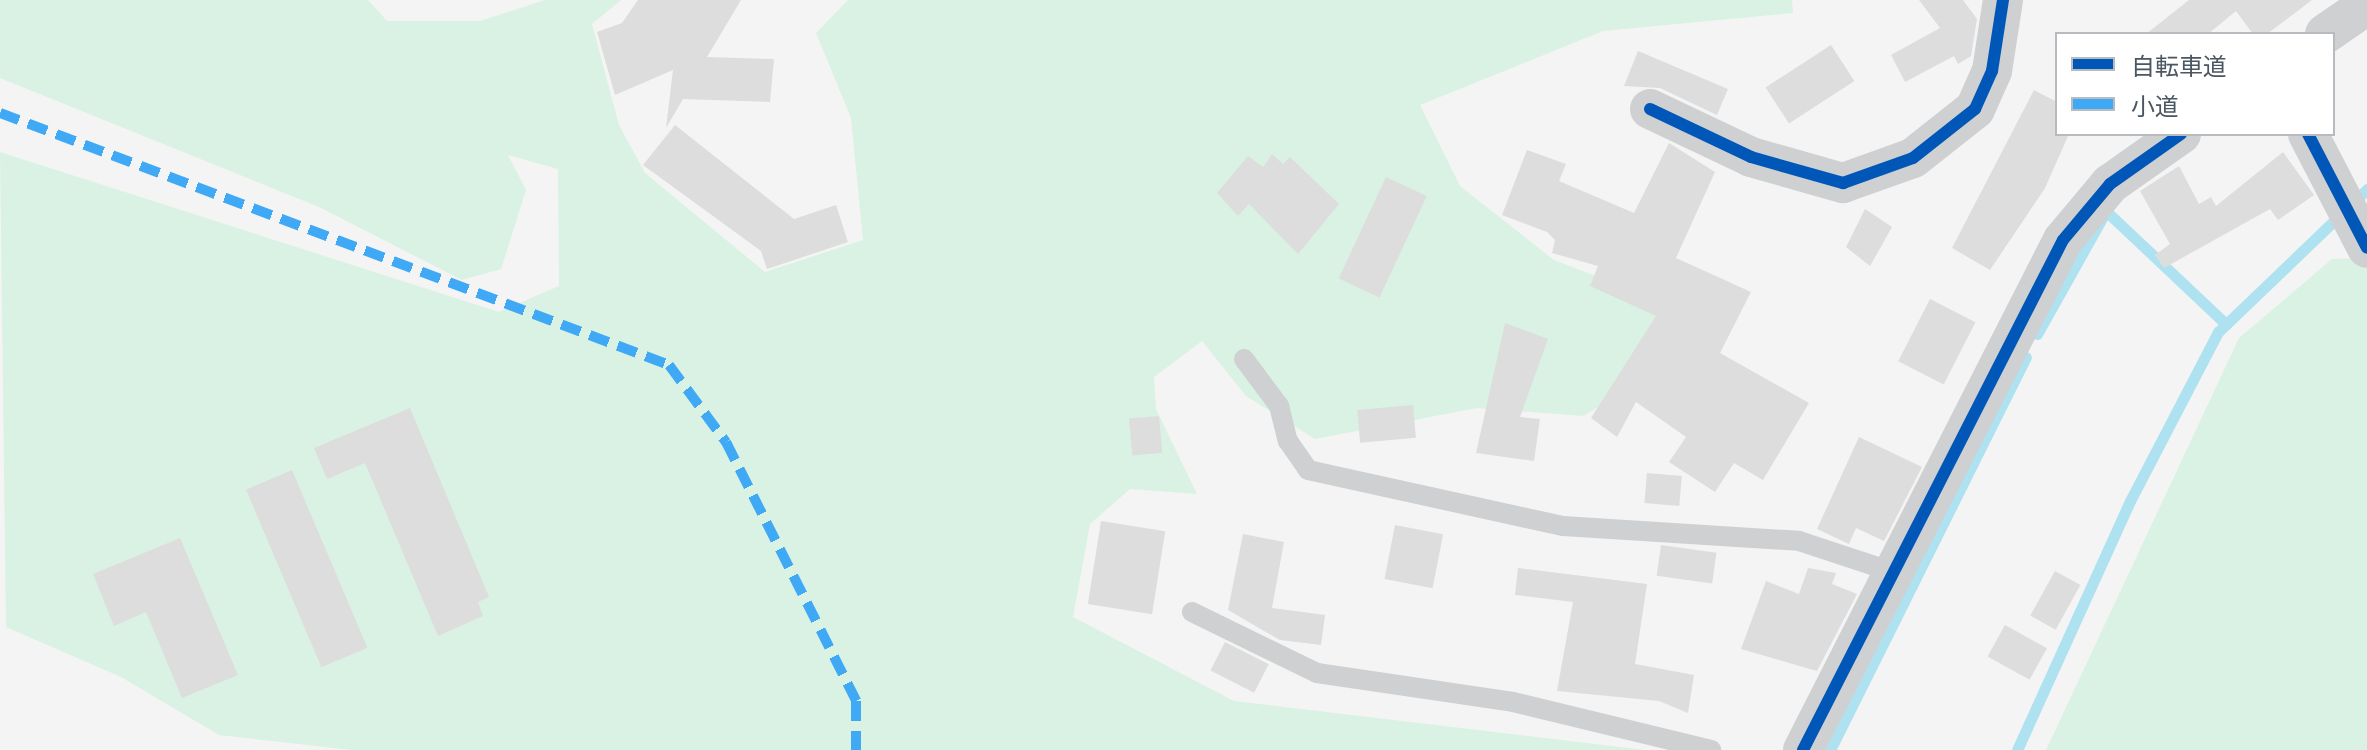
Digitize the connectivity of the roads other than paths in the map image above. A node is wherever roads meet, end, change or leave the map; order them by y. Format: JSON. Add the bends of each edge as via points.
{"nodes":[{"id":1,"x":2003,"y":0,"type":"edge"},
{"id":2,"x":2367,"y":5,"type":"edge"},
{"id":3,"x":2328,"y":32,"type":"edge"},
{"id":4,"x":1650,"y":109,"type":"dead end"},
{"id":5,"x":2178,"y":136,"type":"edge"},
{"id":6,"x":2309,"y":136,"type":"edge"},
{"id":7,"x":2367,"y":248,"type":"edge"},
{"id":8,"x":1244,"y":359,"type":"dead end"},
{"id":9,"x":1893,"y":572,"type":"junction"},
{"id":10,"x":1192,"y":612,"type":"dead end"},
{"id":11,"x":1711,"y":750,"type":"edge"},
{"id":12,"x":1803,"y":750,"type":"edge"}],
"edges":[{"from":1,"to":4,"type":"street","via":[[1992,71],[1975,109],[1913,158],[1843,183],[1751,157]]},
{"from":2,"to":3,"type":"street"},
{"from":5,"to":9,"type":"street","via":[[2110,184],[2063,240]]},
{"from":6,"to":7,"type":"street"},
{"from":8,"to":9,"type":"lane","via":[[1279,406],[1288,441],[1308,470],[1563,526],[1799,541]]},
{"from":9,"to":12,"type":"street"},
{"from":10,"to":11,"type":"lane","via":[[1317,673],[1513,702]]}]}
